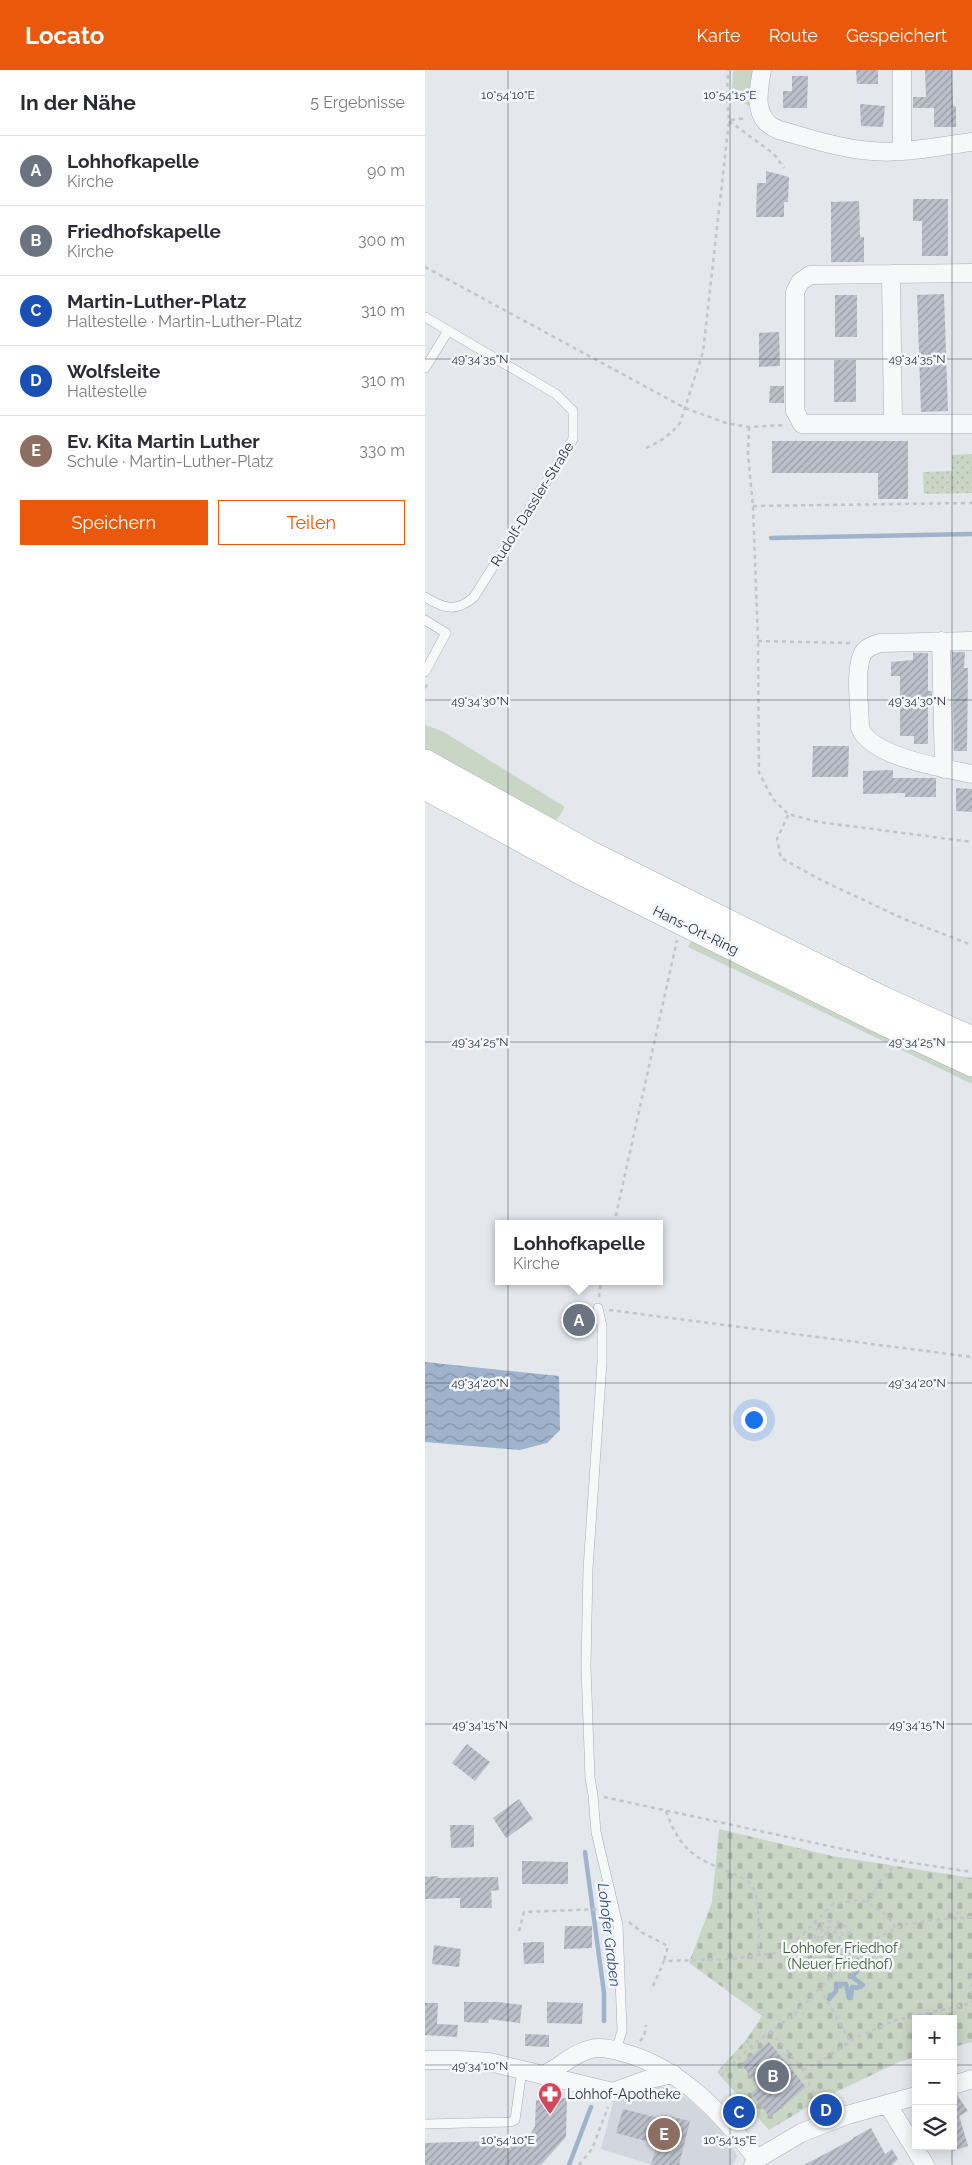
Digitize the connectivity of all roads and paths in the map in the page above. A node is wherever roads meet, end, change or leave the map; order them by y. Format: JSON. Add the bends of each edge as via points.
{"nodes":[{"id":1,"x":728,"y":70,"type":"edge"},
{"id":2,"x":762,"y":70,"type":"edge"},
{"id":3,"x":902,"y":70,"type":"edge"},
{"id":4,"x":729,"y":121,"type":"junction"},
{"id":5,"x":972,"y":142,"type":"edge"},
{"id":6,"x":902,"y":151,"type":"junction"},
{"id":7,"x":784,"y":168,"type":"dead end"},
{"id":8,"x":425,"y":267,"type":"edge"},
{"id":9,"x":972,"y":273,"type":"edge"},
{"id":10,"x":891,"y":274,"type":"junction"},
{"id":11,"x":425,"y":317,"type":"edge"},
{"id":12,"x":448,"y":331,"type":"junction"},
{"id":13,"x":425,"y":368,"type":"edge"},
{"id":14,"x":685,"y":408,"type":"junction"},
{"id":15,"x":802,"y":424,"type":"junction"},
{"id":16,"x":893,"y":424,"type":"junction"},
{"id":17,"x":972,"y":424,"type":"edge"},
{"id":18,"x":749,"y":427,"type":"junction"},
{"id":19,"x":646,"y":448,"type":"dead end"},
{"id":20,"x":972,"y":503,"type":"edge"},
{"id":21,"x":753,"y":506,"type":"junction"},
{"id":22,"x":425,"y":597,"type":"edge"},
{"id":23,"x":425,"y":620,"type":"edge"},
{"id":24,"x":758,"y":641,"type":"junction"},
{"id":25,"x":941,"y":641,"type":"junction"},
{"id":26,"x":972,"y":641,"type":"edge"},
{"id":27,"x":880,"y":643,"type":"junction"},
{"id":28,"x":425,"y":672,"type":"edge"},
{"id":29,"x":425,"y":762,"type":"edge"},
{"id":30,"x":945,"y":769,"type":"junction"},
{"id":31,"x":972,"y":774,"type":"edge"},
{"id":32,"x":425,"y":787,"type":"edge"},
{"id":33,"x":788,"y":814,"type":"junction"},
{"id":34,"x":972,"y":842,"type":"edge"},
{"id":35,"x":684,"y":924,"type":"junction"},
{"id":36,"x":972,"y":944,"type":"edge"},
{"id":37,"x":972,"y":1039,"type":"edge"},
{"id":38,"x":972,"y":1064,"type":"edge"},
{"id":39,"x":615,"y":1220,"type":"edge"},
{"id":40,"x":601,"y":1285,"type":"edge"},
{"id":41,"x":598,"y":1308,"type":"junction"},
{"id":42,"x":972,"y":1357,"type":"edge"},
{"id":43,"x":593,"y":1795,"type":"junction"},
{"id":44,"x":666,"y":1810,"type":"junction"},
{"id":45,"x":894,"y":1866,"type":"dead end"},
{"id":46,"x":972,"y":1872,"type":"edge"},
{"id":47,"x":867,"y":1903,"type":"junction"},
{"id":48,"x":601,"y":1909,"type":"dead end"},
{"id":49,"x":614,"y":1909,"type":"junction"},
{"id":50,"x":972,"y":1918,"type":"edge"},
{"id":51,"x":814,"y":1921,"type":"junction"},
{"id":52,"x":819,"y":1926,"type":"junction"},
{"id":53,"x":896,"y":1928,"type":"junction"},
{"id":54,"x":519,"y":1931,"type":"dead end"},
{"id":55,"x":822,"y":1931,"type":"junction"},
{"id":56,"x":825,"y":1934,"type":"junction"},
{"id":57,"x":797,"y":1940,"type":"junction"},
{"id":58,"x":837,"y":1946,"type":"junction"},
{"id":59,"x":840,"y":1949,"type":"junction"},
{"id":60,"x":845,"y":1952,"type":"junction"},
{"id":61,"x":759,"y":1955,"type":"junction"},
{"id":62,"x":850,"y":1957,"type":"junction"},
{"id":63,"x":664,"y":1961,"type":"junction"},
{"id":64,"x":972,"y":1974,"type":"edge"},
{"id":65,"x":833,"y":1975,"type":"junction"},
{"id":66,"x":653,"y":1986,"type":"dead end"},
{"id":67,"x":820,"y":1988,"type":"junction"},
{"id":68,"x":972,"y":2003,"type":"edge"},
{"id":69,"x":771,"y":2031,"type":"junction"},
{"id":70,"x":746,"y":2040,"type":"dead end"},
{"id":71,"x":850,"y":2042,"type":"junction"},
{"id":72,"x":751,"y":2046,"type":"junction"},
{"id":73,"x":616,"y":2050,"type":"junction"},
{"id":74,"x":755,"y":2052,"type":"dead end"},
{"id":75,"x":425,"y":2060,"type":"edge"},
{"id":76,"x":522,"y":2070,"type":"junction"},
{"id":77,"x":803,"y":2070,"type":"junction"},
{"id":78,"x":545,"y":2074,"type":"junction"},
{"id":79,"x":673,"y":2074,"type":"junction"},
{"id":80,"x":721,"y":2076,"type":"dead end"},
{"id":81,"x":972,"y":2079,"type":"edge"},
{"id":82,"x":957,"y":2084,"type":"edge"},
{"id":83,"x":613,"y":2092,"type":"junction"},
{"id":84,"x":912,"y":2097,"type":"edge"},
{"id":85,"x":817,"y":2101,"type":"dead end"},
{"id":86,"x":888,"y":2105,"type":"junction"},
{"id":87,"x":425,"y":2124,"type":"edge"},
{"id":88,"x":755,"y":2162,"type":"edge"},
{"id":89,"x":579,"y":2165,"type":"edge"},
{"id":90,"x":925,"y":2165,"type":"edge"}],
"edges":[{"from":1,"to":4,"type":"path"},
{"from":2,"to":6,"type":"street","via":[[758,96],[761,116],[769,126],[850,149]]},
{"from":3,"to":6,"type":"street"},
{"from":4,"to":7,"type":"path","via":[[774,154]]},
{"from":4,"to":14,"type":"path","via":[[703,352]]},
{"from":5,"to":6,"type":"street"},
{"from":8,"to":14,"type":"path"},
{"from":9,"to":10,"type":"street"},
{"from":10,"to":15,"type":"street","via":[[810,275],[800,282],[795,292],[795,411]]},
{"from":10,"to":16,"type":"street"},
{"from":11,"to":12,"type":"lane","name":"Rudolf-Dassler-Straße"},
{"from":12,"to":13,"type":"lane"},
{"from":12,"to":22,"type":"lane","name":"Rudolf-Dassler-Straße","via":[[555,394],[573,411],[573,439],[473,597],[452,608],[438,605]]},
{"from":14,"to":18,"type":"path","via":[[726,423]]},
{"from":14,"to":19,"type":"path","via":[[673,432]]},
{"from":15,"to":16,"type":"street"},
{"from":15,"to":18,"type":"path"},
{"from":16,"to":17,"type":"street"},
{"from":18,"to":21,"type":"path"},
{"from":20,"to":21,"type":"path"},
{"from":21,"to":24,"type":"path"},
{"from":23,"to":28,"type":"lane","via":[[446,633]]},
{"from":24,"to":27,"type":"path"},
{"from":24,"to":33,"type":"path","via":[[759,772],[773,799]]},
{"from":25,"to":26,"type":"street"},
{"from":25,"to":27,"type":"street"},
{"from":25,"to":30,"type":"street"},
{"from":27,"to":30,"type":"street","via":[[864,651],[859,663],[860,728],[863,737],[886,751]]},
{"from":29,"to":37,"type":"main road","name":"Hans-Ort-Ring","via":[[589,853],[885,1000]]},
{"from":30,"to":31,"type":"street"},
{"from":32,"to":35,"type":"main road","name":"Hans-Ort-Ring"},
{"from":33,"to":34,"type":"path","via":[[819,822]]},
{"from":33,"to":36,"type":"path","via":[[777,839],[781,858],[904,919]]},
{"from":35,"to":38,"type":"main road","name":"Hans-Ort-Ring"},
{"from":35,"to":39,"type":"path","via":[[674,946]]},
{"from":40,"to":41,"type":"path"},
{"from":41,"to":42,"type":"path"},
{"from":41,"to":43,"type":"lane","via":[[602,1326],[602,1362],[586,1666]]},
{"from":43,"to":44,"type":"path"},
{"from":43,"to":49,"type":"lane","via":[[596,1832]]},
{"from":44,"to":46,"type":"path","via":[[883,1858]]},
{"from":44,"to":61,"type":"path","via":[[673,1830],[685,1848],[702,1861],[746,1879],[752,1887],[756,1897]]},
{"from":45,"to":47,"type":"path"},
{"from":47,"to":51,"type":"path","via":[[860,1900],[833,1904]]},
{"from":47,"to":53,"type":"path","via":[[886,1915]]},
{"from":48,"to":54,"type":"path","via":[[524,1912]]},
{"from":49,"to":63,"type":"path","via":[[643,1933],[667,1946]]},
{"from":49,"to":73,"type":"lane","via":[[618,1925],[621,2031]]},
{"from":50,"to":53,"type":"path","via":[[939,1919]]},
{"from":51,"to":52,"type":"path"},
{"from":51,"to":57,"type":"path"},
{"from":52,"to":55,"type":"path"},
{"from":52,"to":60,"type":"path","via":[[836,1921],[847,1928],[850,1940]]},
{"from":52,"to":60,"type":"path","via":[[814,1942],[819,1952],[830,1958]]},
{"from":53,"to":62,"type":"path","via":[[873,1938]]},
{"from":55,"to":56,"type":"path"},
{"from":55,"to":59,"type":"path","via":[[818,1940],[821,1947],[832,1952]]},
{"from":55,"to":59,"type":"path","via":[[832,1927],[840,1930],[844,1938]]},
{"from":56,"to":58,"type":"path"},
{"from":56,"to":58,"type":"path","via":[[830,1931],[838,1935]]},
{"from":56,"to":58,"type":"path","via":[[822,1941],[825,1946],[830,1949]]},
{"from":57,"to":61,"type":"path","via":[[790,1951]]},
{"from":57,"to":65,"type":"path"},
{"from":58,"to":59,"type":"path"},
{"from":59,"to":60,"type":"path"},
{"from":60,"to":62,"type":"path"},
{"from":61,"to":63,"type":"path"},
{"from":62,"to":65,"type":"path"},
{"from":63,"to":66,"type":"path"},
{"from":64,"to":68,"type":"path"},
{"from":65,"to":67,"type":"path"},
{"from":67,"to":69,"type":"path","via":[[797,2012]]},
{"from":67,"to":71,"type":"path"},
{"from":68,"to":71,"type":"path","via":[[896,2020]]},
{"from":69,"to":72,"type":"path"},
{"from":69,"to":77,"type":"path"},
{"from":70,"to":72,"type":"path"},
{"from":71,"to":77,"type":"path"},
{"from":72,"to":74,"type":"path"},
{"from":72,"to":80,"type":"path"},
{"from":73,"to":78,"type":"street","via":[[593,2048],[578,2053]]},
{"from":73,"to":79,"type":"street","via":[[647,2059]]},
{"from":75,"to":76,"type":"street","via":[[489,2062]]},
{"from":76,"to":78,"type":"street"},
{"from":76,"to":87,"type":"lane","via":[[515,2120]]},
{"from":77,"to":85,"type":"path"},
{"from":78,"to":83,"type":"street"},
{"from":79,"to":83,"type":"street"},
{"from":79,"to":88,"type":"street","via":[[728,2122]]},
{"from":81,"to":82,"type":"street"},
{"from":83,"to":89,"type":"path","via":[[592,2149]]},
{"from":84,"to":86,"type":"street"},
{"from":86,"to":88,"type":"street","via":[[847,2115],[801,2133]]},
{"from":86,"to":90,"type":"street"}]}
